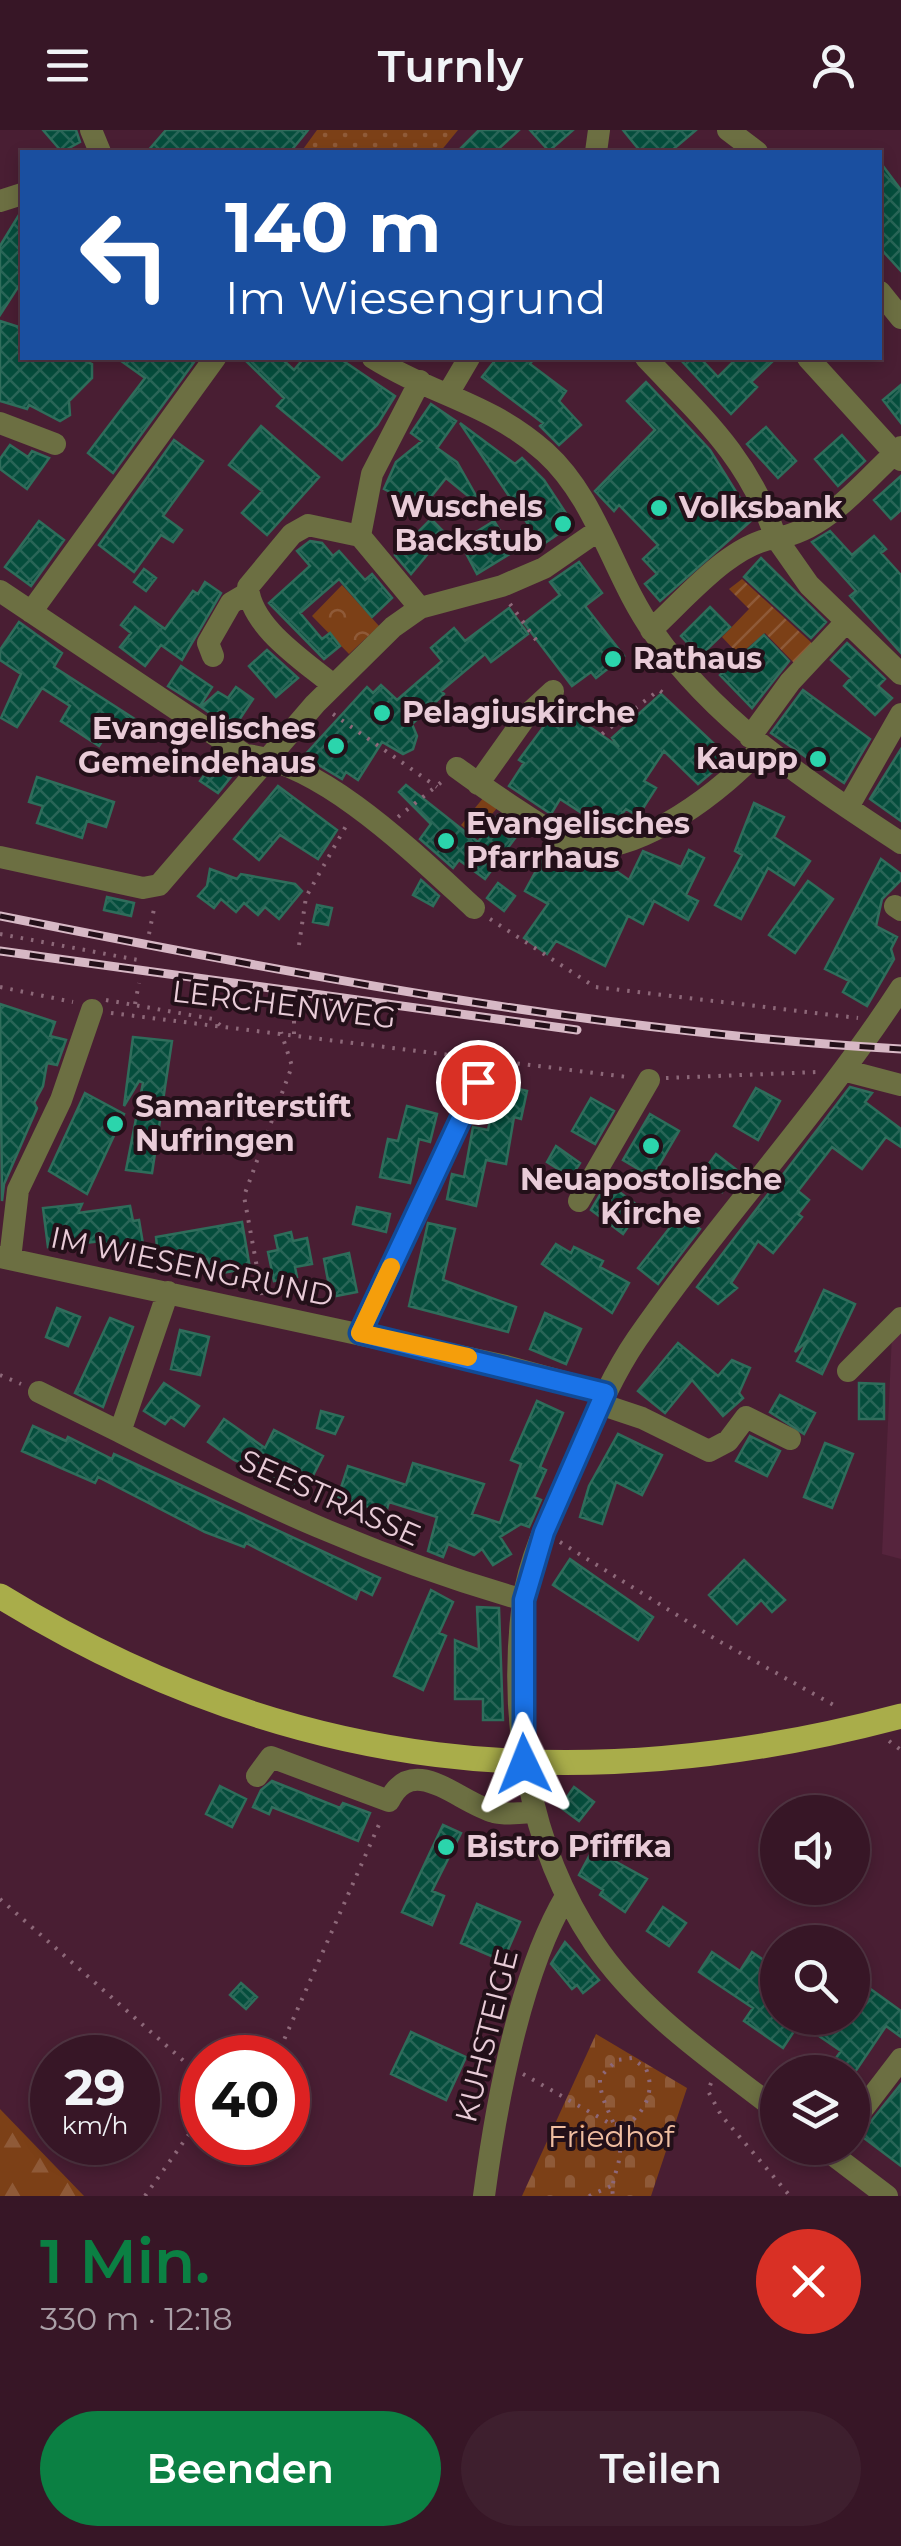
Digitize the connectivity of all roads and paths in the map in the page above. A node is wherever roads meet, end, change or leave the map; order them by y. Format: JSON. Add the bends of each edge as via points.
{"nodes":[{"id":1,"x":728,"y":130,"type":"edge"},
{"id":2,"x":753,"y":150,"type":"edge"},
{"id":3,"x":882,"y":294,"type":"edge"},
{"id":4,"x":901,"y":318,"type":"edge"},
{"id":5,"x":214,"y":360,"type":"edge"},
{"id":6,"x":377,"y":360,"type":"edge"},
{"id":7,"x":467,"y":360,"type":"edge"},
{"id":8,"x":648,"y":360,"type":"edge"},
{"id":9,"x":810,"y":360,"type":"edge"},
{"id":10,"x":420,"y":381,"type":"junction"},
{"id":11,"x":449,"y":392,"type":"junction"},
{"id":12,"x":0,"y":424,"type":"edge"},
{"id":13,"x":55,"y":444,"type":"dead end"},
{"id":14,"x":899,"y":453,"type":"edge"},
{"id":15,"x":600,"y":530,"type":"junction"},
{"id":16,"x":360,"y":536,"type":"junction"},
{"id":17,"x":776,"y":538,"type":"junction"},
{"id":18,"x":502,"y":586,"type":"junction"},
{"id":19,"x":0,"y":591,"type":"edge"},
{"id":20,"x":248,"y":592,"type":"junction"},
{"id":21,"x":420,"y":608,"type":"junction"},
{"id":22,"x":30,"y":612,"type":"junction"},
{"id":23,"x":846,"y":622,"type":"junction"},
{"id":24,"x":651,"y":630,"type":"junction"},
{"id":25,"x":539,"y":644,"type":"dead end"},
{"id":26,"x":213,"y":656,"type":"dead end"},
{"id":27,"x":901,"y":674,"type":"edge"},
{"id":28,"x":333,"y":685,"type":"junction"},
{"id":29,"x":553,"y":691,"type":"dead end"},
{"id":30,"x":667,"y":696,"type":"dead end"},
{"id":31,"x":315,"y":704,"type":"junction"},
{"id":32,"x":901,"y":714,"type":"edge"},
{"id":33,"x":602,"y":734,"type":"dead end"},
{"id":34,"x":756,"y":742,"type":"junction"},
{"id":35,"x":270,"y":757,"type":"junction"},
{"id":36,"x":457,"y":768,"type":"joint"},
{"id":37,"x":478,"y":784,"type":"junction"},
{"id":38,"x":436,"y":787,"type":"junction"},
{"id":39,"x":848,"y":808,"type":"junction"},
{"id":40,"x":356,"y":809,"type":"junction"},
{"id":41,"x":387,"y":828,"type":"junction"},
{"id":42,"x":901,"y":842,"type":"edge"},
{"id":43,"x":0,"y":857,"type":"edge"},
{"id":44,"x":159,"y":885,"type":"junction"},
{"id":45,"x":474,"y":908,"type":"joint"},
{"id":46,"x":0,"y":934,"type":"edge"},
{"id":47,"x":149,"y":934,"type":"dead end"},
{"id":48,"x":299,"y":946,"type":"dead end"},
{"id":49,"x":138,"y":960,"type":"dead end"},
{"id":50,"x":138,"y":983,"type":"dead end"},
{"id":51,"x":0,"y":987,"type":"edge"},
{"id":52,"x":901,"y":988,"type":"edge"},
{"id":53,"x":81,"y":1005,"type":"junction"},
{"id":54,"x":294,"y":1015,"type":"dead end"},
{"id":55,"x":880,"y":1020,"type":"junction"},
{"id":56,"x":226,"y":1030,"type":"junction"},
{"id":57,"x":281,"y":1032,"type":"junction"},
{"id":58,"x":294,"y":1034,"type":"junction"},
{"id":59,"x":838,"y":1072,"type":"junction"},
{"id":60,"x":648,"y":1080,"type":"junction"},
{"id":61,"x":478,"y":1082,"type":"dead end"},
{"id":62,"x":901,"y":1084,"type":"edge"},
{"id":63,"x":579,"y":1201,"type":"dead end"},
{"id":64,"x":5,"y":1258,"type":"edge"},
{"id":65,"x":168,"y":1292,"type":"junction"},
{"id":66,"x":265,"y":1313,"type":"junction"},
{"id":67,"x":901,"y":1318,"type":"edge"},
{"id":68,"x":360,"y":1333,"type":"junction"},
{"id":69,"x":848,"y":1371,"type":"dead end"},
{"id":70,"x":39,"y":1392,"type":"dead end"},
{"id":71,"x":603,"y":1399,"type":"junction"},
{"id":72,"x":120,"y":1432,"type":"junction"},
{"id":73,"x":790,"y":1439,"type":"dead end"},
{"id":74,"x":544,"y":1532,"type":"junction"},
{"id":75,"x":0,"y":1596,"type":"edge"},
{"id":76,"x":524,"y":1600,"type":"junction"},
{"id":77,"x":901,"y":1716,"type":"edge"},
{"id":78,"x":866,"y":1725,"type":"junction"},
{"id":79,"x":901,"y":1750,"type":"edge"},
{"id":80,"x":524,"y":1764,"type":"junction"},
{"id":81,"x":257,"y":1776,"type":"dead end"},
{"id":82,"x":389,"y":1802,"type":"junction"},
{"id":83,"x":534,"y":1812,"type":"junction"},
{"id":84,"x":566,"y":1896,"type":"junction"},
{"id":85,"x":0,"y":1899,"type":"edge"},
{"id":86,"x":286,"y":2035,"type":"edge"},
{"id":87,"x":180,"y":2058,"type":"edge"},
{"id":88,"x":901,"y":2059,"type":"edge"},
{"id":89,"x":508,"y":2066,"type":"junction"},
{"id":90,"x":722,"y":2067,"type":"junction"},
{"id":91,"x":760,"y":2097,"type":"edge"},
{"id":92,"x":870,"y":2099,"type":"edge"},
{"id":93,"x":614,"y":2124,"type":"junction"},
{"id":94,"x":180,"y":2147,"type":"edge"},
{"id":95,"x":849,"y":2165,"type":"edge"},
{"id":96,"x":611,"y":2186,"type":"junction"},
{"id":97,"x":145,"y":2196,"type":"edge"},
{"id":98,"x":484,"y":2196,"type":"edge"},
{"id":99,"x":590,"y":2196,"type":"edge"},
{"id":100,"x":613,"y":2196,"type":"edge"},
{"id":101,"x":790,"y":2196,"type":"edge"},
{"id":102,"x":887,"y":2196,"type":"edge"}],
"edges":[{"from":1,"to":2,"type":"street"},
{"from":3,"to":4,"type":"street"},
{"from":5,"to":22,"type":"street"},
{"from":6,"to":10,"type":"street"},
{"from":7,"to":11,"type":"street"},
{"from":8,"to":17,"type":"street","via":[[737,454]]},
{"from":9,"to":14,"type":"street"},
{"from":10,"to":11,"type":"street"},
{"from":10,"to":16,"type":"street","via":[[372,474]]},
{"from":11,"to":15,"type":"street","via":[[499,415],[547,454]]},
{"from":12,"to":13,"type":"street"},
{"from":14,"to":17,"type":"street","via":[[817,524]]},
{"from":15,"to":18,"type":"street","via":[[544,568]]},
{"from":15,"to":24,"type":"street"},
{"from":16,"to":20,"type":"street","via":[[308,525],[260,568]]},
{"from":16,"to":21,"type":"street"},
{"from":17,"to":23,"type":"street"},
{"from":17,"to":24,"type":"street","via":[[739,550]]},
{"from":18,"to":21,"type":"street"},
{"from":18,"to":25,"type":"path"},
{"from":19,"to":22,"type":"street"},
{"from":20,"to":26,"type":"street","via":[[232,602],[208,644]]},
{"from":20,"to":28,"type":"street","via":[[260,617]]},
{"from":21,"to":28,"type":"street"},
{"from":22,"to":35,"type":"street","via":[[245,755]]},
{"from":23,"to":27,"type":"street"},
{"from":23,"to":34,"type":"street","via":[[790,682]]},
{"from":24,"to":34,"type":"street"},
{"from":28,"to":31,"type":"street"},
{"from":29,"to":37,"type":"street"},
{"from":30,"to":33,"type":"path","via":[[659,690]]},
{"from":31,"to":35,"type":"street"},
{"from":31,"to":38,"type":"path"},
{"from":32,"to":39,"type":"street"},
{"from":34,"to":37,"type":"street","via":[[718,792],[628,842],[579,846]]},
{"from":34,"to":39,"type":"street"},
{"from":35,"to":40,"type":"street"},
{"from":35,"to":44,"type":"street"},
{"from":36,"to":37,"type":"street"},
{"from":36,"to":38,"type":"path"},
{"from":38,"to":41,"type":"path"},
{"from":39,"to":42,"type":"street"},
{"from":40,"to":41,"type":"street"},
{"from":40,"to":48,"type":"path","via":[[306,897]]},
{"from":41,"to":45,"type":"street"},
{"from":43,"to":44,"type":"street","via":[[144,888]]},
{"from":44,"to":47,"type":"path"},
{"from":45,"to":55,"type":"path","via":[[595,987]]},
{"from":46,"to":49,"type":"path"},
{"from":50,"to":56,"type":"path","via":[[135,1004],[213,1019]]},
{"from":51,"to":53,"type":"path","name":"LERCHENWEG"},
{"from":52,"to":55,"type":"street"},
{"from":53,"to":56,"type":"path","name":"LERCHENWEG"},
{"from":53,"to":64,"type":"street","via":[[61,1100],[18,1190]]},
{"from":54,"to":58,"type":"path"},
{"from":55,"to":59,"type":"street"},
{"from":56,"to":57,"type":"path","name":"LERCHENWEG"},
{"from":57,"to":58,"type":"path","name":"LERCHENWEG"},
{"from":57,"to":66,"type":"path","via":[[292,1066],[244,1196]]},
{"from":58,"to":60,"type":"path","name":"LERCHENWEG"},
{"from":59,"to":60,"type":"path","name":"LERCHENWEG"},
{"from":59,"to":62,"type":"street"},
{"from":59,"to":71,"type":"street","via":[[637,1339]]},
{"from":60,"to":63,"type":"street"},
{"from":61,"to":68,"type":"street"},
{"from":64,"to":65,"type":"street","name":"IM WIESENGRUND"},
{"from":65,"to":66,"type":"street","name":"IM WIESENGRUND"},
{"from":65,"to":72,"type":"street"},
{"from":66,"to":68,"type":"street","name":"IM WIESENGRUND"},
{"from":67,"to":69,"type":"street"},
{"from":68,"to":71,"type":"street","name":"IM WIESENGRUND"},
{"from":70,"to":72,"type":"street","name":"SEESTRASSE"},
{"from":71,"to":73,"type":"street","name":"IM WIESENGRUND","via":[[710,1451],[728,1441],[746,1416]]},
{"from":71,"to":74,"type":"street"},
{"from":72,"to":76,"type":"street","name":"SEESTRASSE","via":[[283,1515],[431,1574]]},
{"from":74,"to":76,"type":"street"},
{"from":74,"to":78,"type":"path"},
{"from":75,"to":80,"type":"main road","via":[[74,1642],[277,1722],[423,1755]]},
{"from":76,"to":80,"type":"street"},
{"from":77,"to":78,"type":"main road"},
{"from":78,"to":79,"type":"path"},
{"from":78,"to":80,"type":"main road","via":[[681,1757]]},
{"from":80,"to":83,"type":"street"},
{"from":81,"to":82,"type":"street","via":[[271,1757]]},
{"from":82,"to":83,"type":"street","via":[[397,1785],[409,1779],[428,1781],[494,1812]]},
{"from":82,"to":86,"type":"path"},
{"from":83,"to":84,"type":"street"},
{"from":84,"to":89,"type":"street","name":"KUHSTEIGE","via":[[543,1936]]},
{"from":84,"to":90,"type":"street","via":[[630,1989]]},
{"from":85,"to":87,"type":"path"},
{"from":88,"to":92,"type":"street"},
{"from":89,"to":93,"type":"path"},
{"from":89,"to":98,"type":"street","name":"KUHSTEIGE"},
{"from":90,"to":91,"type":"street"},
{"from":90,"to":101,"type":"path","via":[[708,2091]]},
{"from":93,"to":93,"type":"path","via":[[637,2119],[650,2092],[646,2069],[632,2058],[617,2060],[600,2077],[603,2105]]},
{"from":93,"to":96,"type":"path","via":[[620,2150]]},
{"from":94,"to":97,"type":"path"},
{"from":95,"to":102,"type":"street"},
{"from":96,"to":99,"type":"path"},
{"from":96,"to":100,"type":"path"}]}
